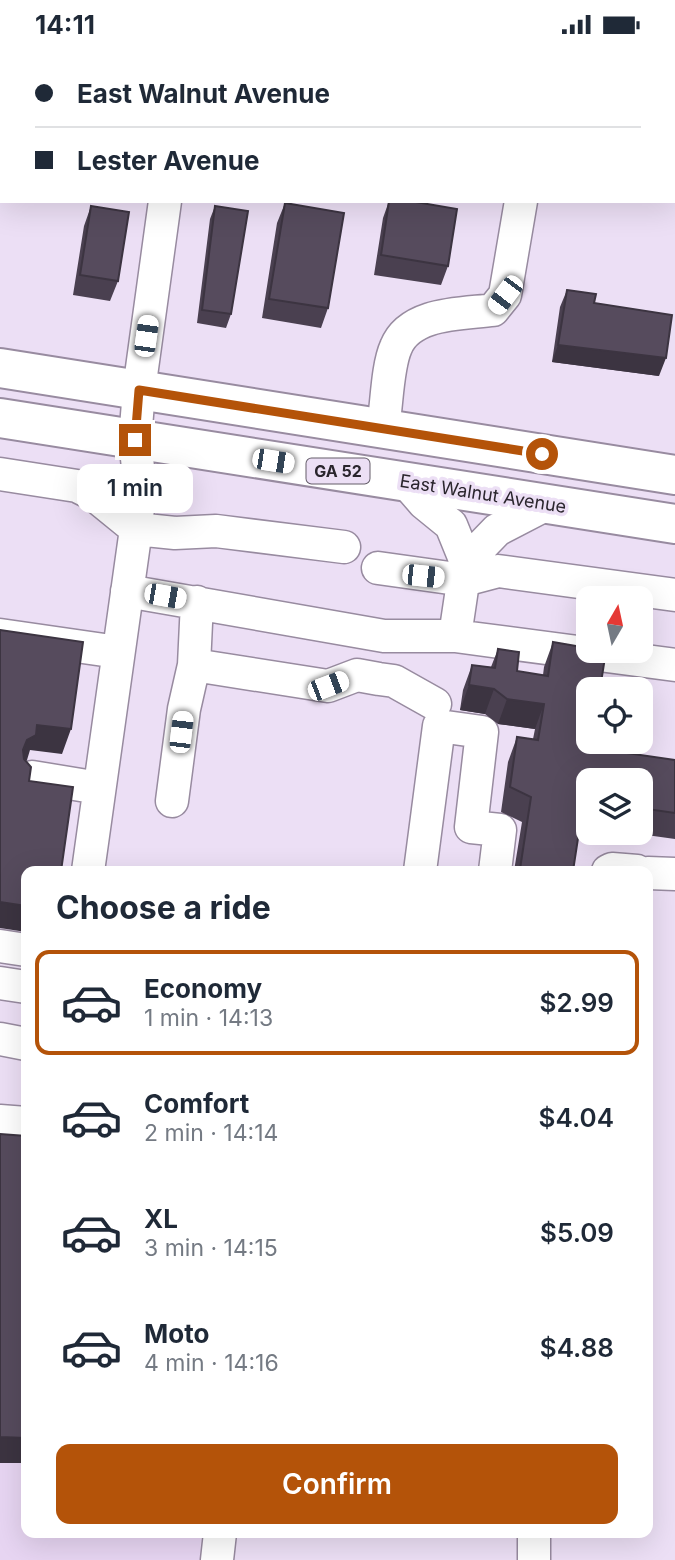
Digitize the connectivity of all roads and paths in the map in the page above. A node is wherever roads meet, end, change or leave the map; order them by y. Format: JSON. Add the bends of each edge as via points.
{"nodes":[{"id":1,"x":165,"y":203,"type":"edge"},
{"id":2,"x":521,"y":203,"type":"edge"},
{"id":3,"x":0,"y":368,"type":"edge"},
{"id":4,"x":139,"y":390,"type":"junction"},
{"id":5,"x":0,"y":418,"type":"edge"},
{"id":6,"x":383,"y":428,"type":"junction"},
{"id":7,"x":135,"y":440,"type":"junction"},
{"id":8,"x":0,"y":474,"type":"edge"},
{"id":9,"x":675,"y":475,"type":"edge"},
{"id":10,"x":405,"y":481,"type":"junction"},
{"id":11,"x":547,"y":505,"type":"junction"},
{"id":12,"x":675,"y":524,"type":"edge"},
{"id":13,"x":136,"y":529,"type":"junction"},
{"id":14,"x":344,"y":547,"type":"dead end"},
{"id":15,"x":378,"y":568,"type":"dead end"},
{"id":16,"x":465,"y":571,"type":"junction"},
{"id":17,"x":127,"y":591,"type":"junction"},
{"id":18,"x":675,"y":595,"type":"edge"},
{"id":19,"x":197,"y":601,"type":"junction"},
{"id":20,"x":0,"y":635,"type":"edge"},
{"id":21,"x":384,"y":636,"type":"junction"},
{"id":22,"x":456,"y":636,"type":"junction"},
{"id":23,"x":118,"y":652,"type":"junction"},
{"id":24,"x":194,"y":665,"type":"junction"},
{"id":25,"x":675,"y":665,"type":"edge"},
{"id":26,"x":379,"y":678,"type":"junction"},
{"id":27,"x":435,"y":704,"type":"dead end"},
{"id":28,"x":32,"y":777,"type":"edge"},
{"id":29,"x":99,"y":788,"type":"junction"},
{"id":30,"x":172,"y":801,"type":"dead end"},
{"id":31,"x":89,"y":866,"type":"edge"},
{"id":32,"x":421,"y":866,"type":"edge"},
{"id":33,"x":496,"y":866,"type":"edge"},
{"id":34,"x":653,"y":873,"type":"edge"},
{"id":35,"x":675,"y":874,"type":"edge"},
{"id":36,"x":0,"y":946,"type":"edge"},
{"id":37,"x":21,"y":949,"type":"edge"},
{"id":38,"x":0,"y":982,"type":"edge"},
{"id":39,"x":21,"y":986,"type":"edge"},
{"id":40,"x":0,"y":1039,"type":"edge"},
{"id":41,"x":21,"y":1043,"type":"edge"},
{"id":42,"x":0,"y":1121,"type":"edge"},
{"id":43,"x":21,"y":1123,"type":"edge"},
{"id":44,"x":219,"y":1538,"type":"edge"},
{"id":45,"x":534,"y":1538,"type":"edge"},
{"id":46,"x":217,"y":1560,"type":"edge"},
{"id":47,"x":534,"y":1560,"type":"edge"}],
"edges":[{"from":1,"to":4,"type":"street"},
{"from":2,"to":6,"type":"street","via":[[505,295],[493,310],[425,320],[409,330],[396,346]]},
{"from":3,"to":4,"type":"main road"},
{"from":4,"to":6,"type":"main road"},
{"from":4,"to":7,"type":"street"},
{"from":5,"to":7,"type":"main road","name":"East Walnut Avenue","number":"GA 52"},
{"from":6,"to":9,"type":"main road"},
{"from":7,"to":10,"type":"main road","name":"East Walnut Avenue","number":"GA 52"},
{"from":7,"to":13,"type":"street","via":[[140,486]]},
{"from":8,"to":13,"type":"street","via":[[77,486]]},
{"from":10,"to":11,"type":"main road","name":"East Walnut Avenue","number":"GA 52"},
{"from":10,"to":16,"type":"street","via":[[451,525]]},
{"from":11,"to":12,"type":"main road","name":"East Walnut Avenue","number":"GA 52"},
{"from":11,"to":16,"type":"street","via":[[497,530]]},
{"from":13,"to":14,"type":"street","via":[[216,531]]},
{"from":13,"to":17,"type":"street"},
{"from":15,"to":16,"type":"street"},
{"from":16,"to":18,"type":"street","via":[[498,571]]},
{"from":16,"to":22,"type":"street"},
{"from":17,"to":19,"type":"street"},
{"from":17,"to":23,"type":"street"},
{"from":19,"to":21,"type":"street"},
{"from":19,"to":24,"type":"street"},
{"from":20,"to":23,"type":"street"},
{"from":21,"to":22,"type":"street"},
{"from":21,"to":26,"type":"street"},
{"from":22,"to":25,"type":"street"},
{"from":23,"to":29,"type":"street"},
{"from":24,"to":26,"type":"street","via":[[328,686],[357,675]]},
{"from":24,"to":30,"type":"street"},
{"from":26,"to":27,"type":"street","via":[[394,681]]},
{"from":28,"to":29,"type":"street"},
{"from":29,"to":31,"type":"street"},
{"from":32,"to":33,"type":"street","via":[[439,726],[482,732],[471,827],[500,831]]},
{"from":34,"to":35,"type":"street"},
{"from":36,"to":37,"type":"street"},
{"from":38,"to":39,"type":"street"},
{"from":40,"to":41,"type":"street"},
{"from":42,"to":43,"type":"street"},
{"from":44,"to":46,"type":"street"},
{"from":45,"to":47,"type":"street"}]}
